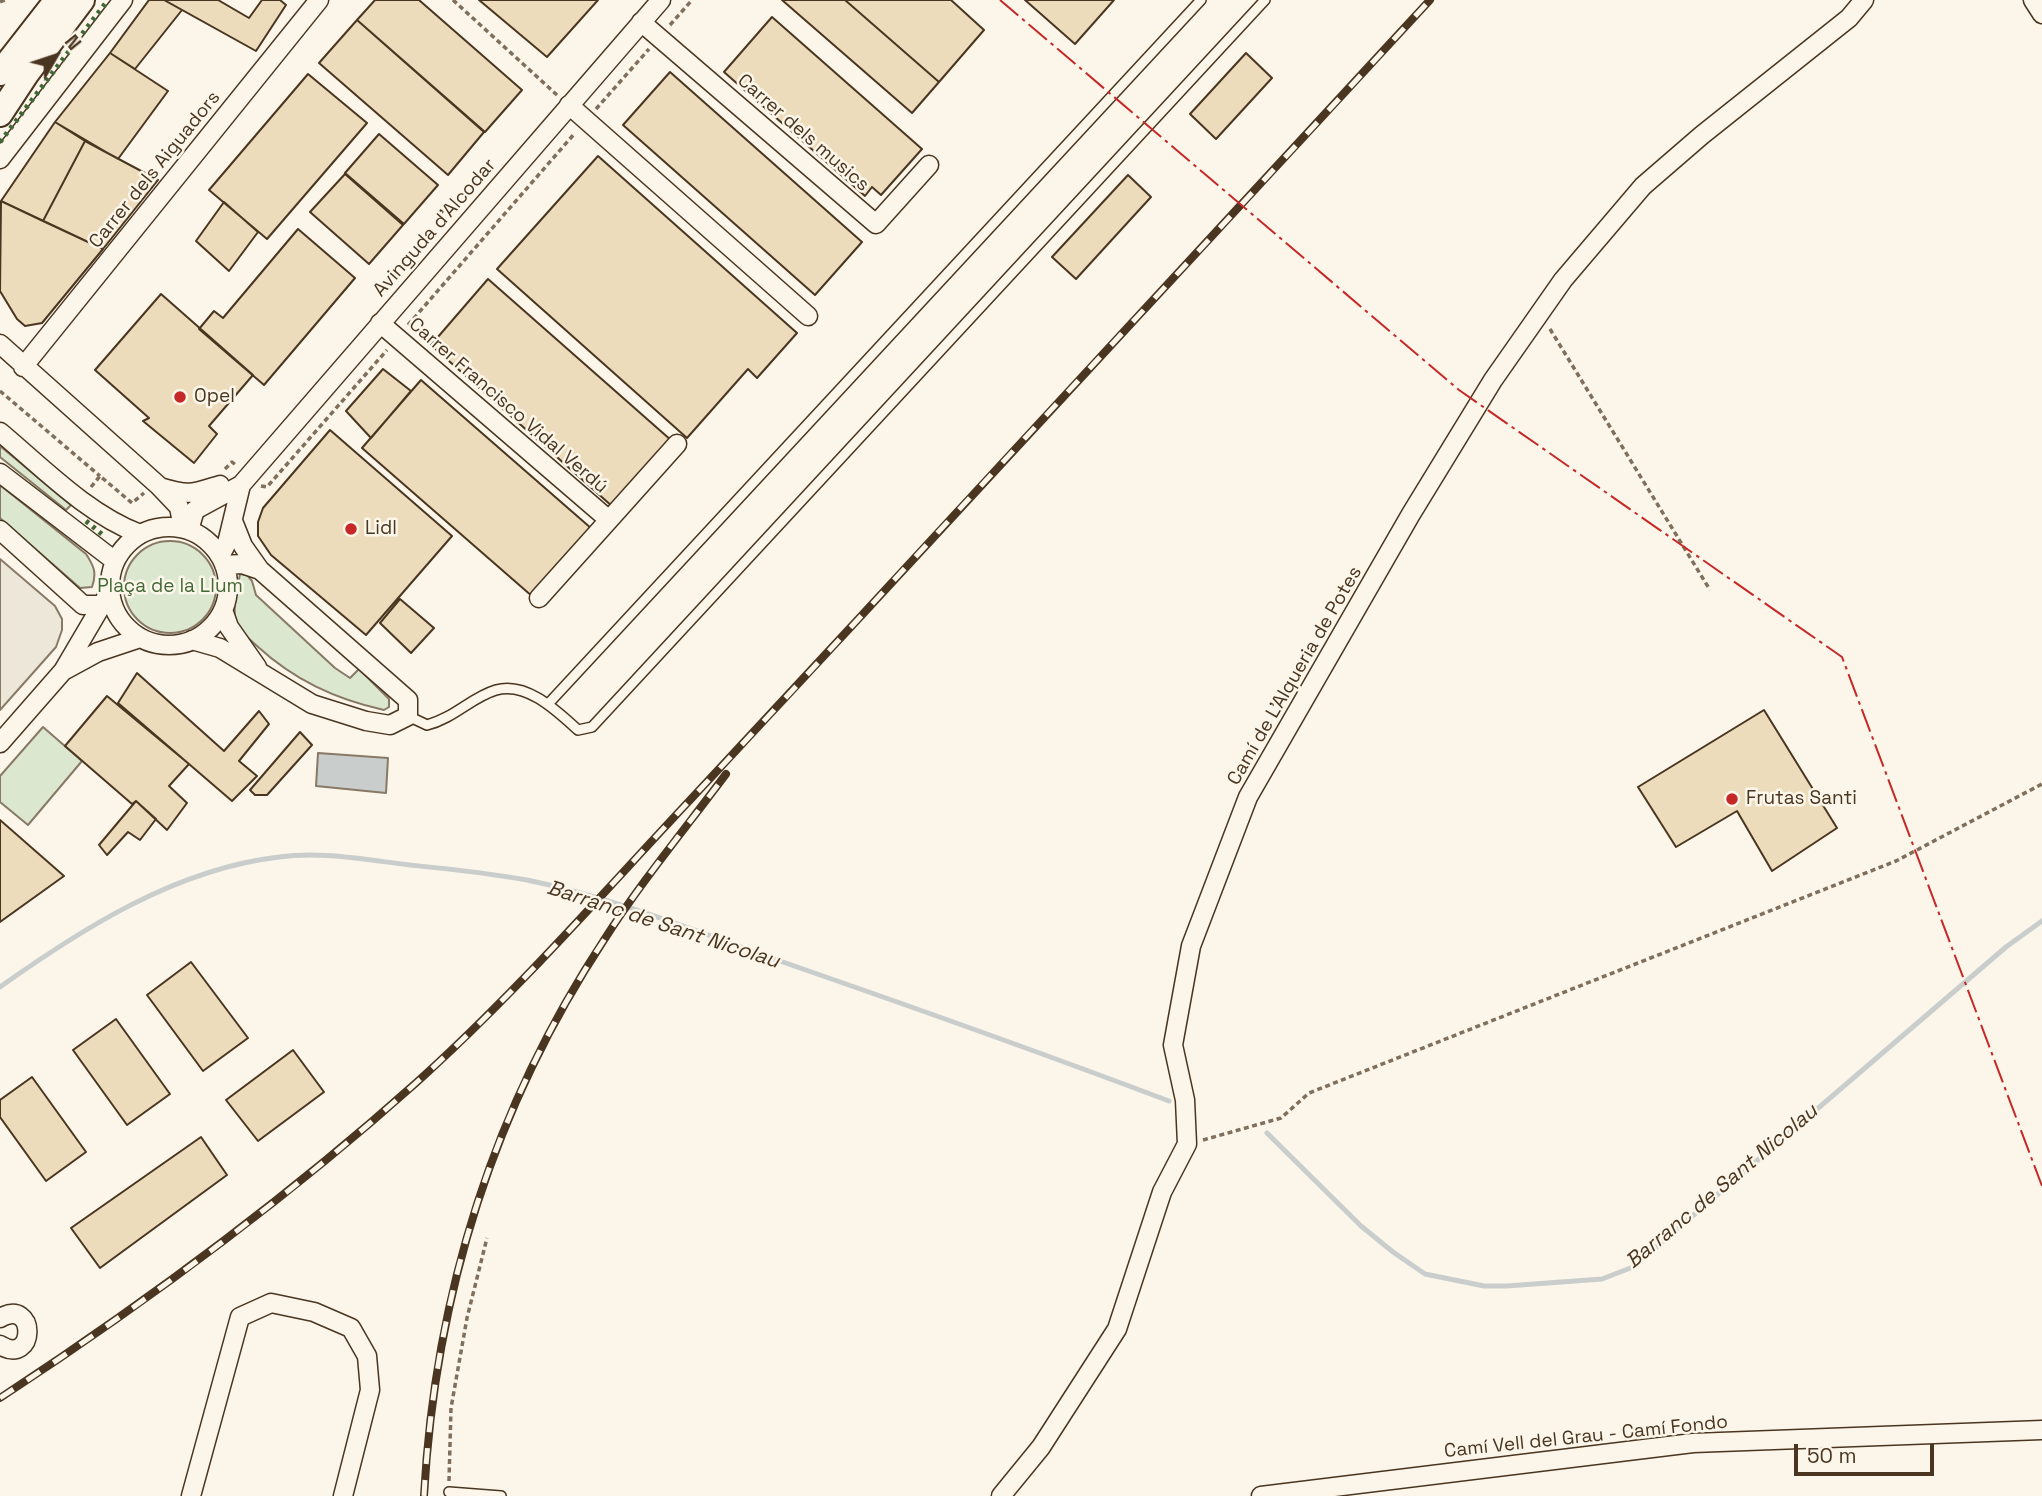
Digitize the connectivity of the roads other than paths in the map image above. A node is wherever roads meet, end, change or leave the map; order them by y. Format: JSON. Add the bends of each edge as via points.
{"nodes":[{"id":1,"x":57,"y":0,"type":"edge"},
{"id":2,"x":82,"y":0,"type":"edge"},
{"id":3,"x":93,"y":0,"type":"edge"},
{"id":4,"x":123,"y":0,"type":"edge"},
{"id":5,"x":319,"y":0,"type":"edge"},
{"id":6,"x":661,"y":0,"type":"edge"},
{"id":7,"x":1201,"y":0,"type":"edge"},
{"id":8,"x":1265,"y":0,"type":"edge"},
{"id":9,"x":1864,"y":0,"type":"edge"},
{"id":10,"x":2033,"y":0,"type":"edge"},
{"id":11,"x":2042,"y":14,"type":"edge"},
{"id":12,"x":642,"y":22,"type":"junction"},
{"id":13,"x":0,"y":73,"type":"edge"},
{"id":14,"x":569,"y":105,"type":"junction"},
{"id":15,"x":6,"y":106,"type":"edge"},
{"id":16,"x":0,"y":159,"type":"edge"},
{"id":17,"x":929,"y":165,"type":"dead end"},
{"id":18,"x":808,"y":316,"type":"dead end"},
{"id":19,"x":380,"y":323,"type":"junction"},
{"id":20,"x":0,"y":344,"type":"edge"},
{"id":21,"x":23,"y":367,"type":"junction"},
{"id":22,"x":0,"y":432,"type":"edge"},
{"id":23,"x":677,"y":444,"type":"dead end"},
{"id":24,"x":0,"y":473,"type":"edge"},
{"id":25,"x":241,"y":485,"type":"junction"},
{"id":26,"x":159,"y":486,"type":"junction"},
{"id":27,"x":608,"y":520,"type":"junction"},
{"id":28,"x":233,"y":521,"type":"junction"},
{"id":29,"x":186,"y":529,"type":"junction"},
{"id":30,"x":0,"y":530,"type":"edge"},
{"id":31,"x":140,"y":534,"type":"junction"},
{"id":32,"x":222,"y":560,"type":"junction"},
{"id":33,"x":115,"y":561,"type":"junction"},
{"id":34,"x":260,"y":570,"type":"junction"},
{"id":35,"x":105,"y":598,"type":"junction"},
{"id":36,"x":539,"y":598,"type":"dead end"},
{"id":37,"x":223,"y":610,"type":"junction"},
{"id":38,"x":140,"y":638,"type":"junction"},
{"id":39,"x":192,"y":640,"type":"junction"},
{"id":40,"x":62,"y":671,"type":"junction"},
{"id":41,"x":261,"y":673,"type":"junction"},
{"id":42,"x":549,"y":704,"type":"junction"},
{"id":43,"x":408,"y":716,"type":"junction"},
{"id":44,"x":0,"y":743,"type":"edge"},
{"id":45,"x":1,"y":1316,"type":"edge"},
{"id":46,"x":0,"y":1346,"type":"edge"},
{"id":47,"x":2042,"y":1430,"type":"edge"},
{"id":48,"x":449,"y":1492,"type":"road end"},
{"id":49,"x":191,"y":1496,"type":"edge"},
{"id":50,"x":343,"y":1496,"type":"edge"},
{"id":51,"x":501,"y":1496,"type":"edge"},
{"id":52,"x":1002,"y":1496,"type":"edge"},
{"id":53,"x":1261,"y":1496,"type":"edge"}],
"edges":[{"from":1,"to":13,"type":"main road"},
{"from":2,"to":15,"type":"main road"},
{"from":3,"to":15,"type":"lane","via":[[33,80]]},
{"from":4,"to":16,"type":"street"},
{"from":5,"to":21,"type":"street","name":"Carrer dels Aiguadors"},
{"from":6,"to":12,"type":"street","name":"Avinguda d'Alcodar"},
{"from":7,"to":42,"type":"lane"},
{"from":8,"to":42,"type":"lane","via":[[592,727],[578,730]]},
{"from":9,"to":52,"type":"street","name":"Camí de L'Alqueria de Potes","via":[[1849,18],[1643,186],[1540,312],[1411,514],[1248,797],[1191,946],[1173,1045],[1185,1100],[1187,1144],[1162,1192],[1117,1329],[1041,1447]]},
{"from":10,"to":11,"type":"street"},
{"from":12,"to":14,"type":"street","name":"Avinguda d'Alcodar"},
{"from":12,"to":17,"type":"street","name":"Carrer dels musics","via":[[876,224]]},
{"from":14,"to":18,"type":"street"},
{"from":14,"to":19,"type":"street","name":"Avinguda d'Alcodar"},
{"from":19,"to":25,"type":"street","name":"Avinguda d'Alcodar"},
{"from":19,"to":27,"type":"street","name":"Carrer Francisco Vidal Verdú"},
{"from":20,"to":21,"type":"street"},
{"from":21,"to":26,"type":"street"},
{"from":22,"to":31,"type":"street","via":[[91,506]]},
{"from":23,"to":27,"type":"street","name":"Carrer Francisco Vidal Verdú"},
{"from":24,"to":33,"type":"street"},
{"from":25,"to":26,"type":"street","via":[[219,485],[192,493]]},
{"from":25,"to":28,"type":"street","name":"Avinguda d'Alcodar"},
{"from":25,"to":29,"type":"street","name":"Avinguda d'Alcodar","via":[[195,510]]},
{"from":26,"to":29,"type":"street","via":[[179,507]]},
{"from":27,"to":36,"type":"street","name":"Carrer Francisco Vidal Verdú"},
{"from":28,"to":32,"type":"street","name":"Avinguda d'Alcodar"},
{"from":28,"to":34,"type":"street"},
{"from":29,"to":31,"type":"street","via":[[161,527]]},
{"from":29,"to":32,"type":"street","via":[[207,540]]},
{"from":30,"to":35,"type":"street","via":[[83,605]]},
{"from":31,"to":33,"type":"street","via":[[125,545]]},
{"from":32,"to":34,"type":"street"},
{"from":32,"to":37,"type":"street","via":[[228,587]]},
{"from":33,"to":35,"type":"street"},
{"from":34,"to":43,"type":"street","via":[[408,700]]},
{"from":35,"to":38,"type":"street"},
{"from":35,"to":40,"type":"street"},
{"from":37,"to":39,"type":"street","via":[[211,628]]},
{"from":37,"to":41,"type":"street","via":[[229,627]]},
{"from":38,"to":39,"type":"street","via":[[160,645]]},
{"from":38,"to":40,"type":"street"},
{"from":39,"to":41,"type":"street","via":[[219,648]]},
{"from":40,"to":44,"type":"street"},
{"from":41,"to":43,"type":"street","via":[[336,713],[390,725]]},
{"from":42,"to":43,"type":"lane","via":[[511,689],[497,690],[443,721],[427,725]]},
{"from":45,"to":46,"type":"street","via":[[13,1314],[24,1319],[28,1336],[17,1348]]},
{"from":47,"to":53,"type":"street","name":"Camí Vell del Grau - Camí Fondo","via":[[1693,1443]]},
{"from":48,"to":51,"type":"lane"},
{"from":49,"to":50,"type":"street","via":[[240,1317],[271,1303],[314,1312],[351,1328],[367,1356],[370,1390]]}]}
